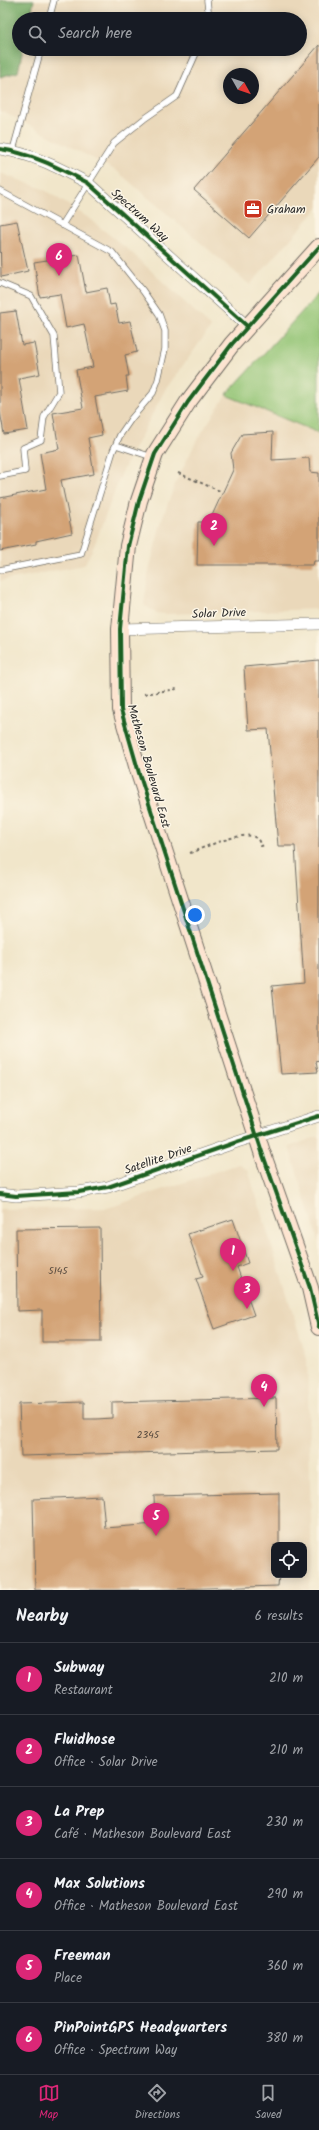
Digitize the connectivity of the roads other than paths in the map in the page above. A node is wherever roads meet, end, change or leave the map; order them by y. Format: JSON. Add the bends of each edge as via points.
{"nodes":[{"id":1,"x":54,"y":0,"type":"edge"},
{"id":2,"x":207,"y":0,"type":"edge"},
{"id":3,"x":51,"y":12,"type":"edge"},
{"id":4,"x":208,"y":12,"type":"edge"},
{"id":5,"x":39,"y":56,"type":"edge"},
{"id":6,"x":195,"y":56,"type":"edge"},
{"id":7,"x":0,"y":149,"type":"edge"},
{"id":8,"x":13,"y":150,"type":"junction"},
{"id":9,"x":88,"y":183,"type":"junction"},
{"id":10,"x":0,"y":191,"type":"edge"},
{"id":11,"x":62,"y":225,"type":"junction"},
{"id":12,"x":319,"y":247,"type":"edge"},
{"id":13,"x":0,"y":283,"type":"edge"},
{"id":14,"x":247,"y":326,"type":"junction"},
{"id":15,"x":116,"y":445,"type":"junction"},
{"id":16,"x":154,"y":458,"type":"junction"},
{"id":17,"x":0,"y":476,"type":"edge"},
{"id":18,"x":0,"y":570,"type":"edge"},
{"id":19,"x":319,"y":624,"type":"edge"},
{"id":20,"x":120,"y":629,"type":"junction"},
{"id":21,"x":319,"y":1116,"type":"edge"},
{"id":22,"x":258,"y":1136,"type":"junction"},
{"id":23,"x":0,"y":1194,"type":"edge"},
{"id":24,"x":319,"y":1327,"type":"edge"}],
"edges":[{"from":1,"to":3,"type":"lane"},
{"from":2,"to":4,"type":"lane"},
{"from":5,"to":8,"type":"lane"},
{"from":6,"to":9,"type":"lane","via":[[177,96],[114,143]]},
{"from":7,"to":8,"type":"street","name":"Spectrum Way"},
{"from":8,"to":9,"type":"street","name":"Spectrum Way"},
{"from":9,"to":11,"type":"lane"},
{"from":9,"to":14,"type":"street","name":"Spectrum Way"},
{"from":10,"to":11,"type":"lane"},
{"from":11,"to":15,"type":"lane","via":[[112,252],[143,291],[158,314],[165,331],[165,349],[153,393],[131,419]]},
{"from":12,"to":14,"type":"street","name":"Matheson Boulevard East"},
{"from":13,"to":17,"type":"lane","via":[[31,296],[54,336],[59,392],[44,417],[41,440],[23,448],[25,471]]},
{"from":14,"to":16,"type":"street","name":"Matheson Boulevard East","via":[[188,402]]},
{"from":15,"to":16,"type":"lane"},
{"from":15,"to":18,"type":"lane","via":[[81,554]]},
{"from":16,"to":20,"type":"street","name":"Matheson Boulevard East","via":[[139,501],[128,546]]},
{"from":19,"to":20,"type":"street","name":"Solar Drive"},
{"from":20,"to":22,"type":"street","name":"Matheson Boulevard East","via":[[121,710],[139,773]]},
{"from":21,"to":22,"type":"street","name":"Satellite Drive"},
{"from":22,"to":23,"type":"street","name":"Satellite Drive","via":[[108,1187],[79,1192],[16,1196]]},
{"from":22,"to":24,"type":"street","name":"Matheson Boulevard East","via":[[310,1288]]}]}
